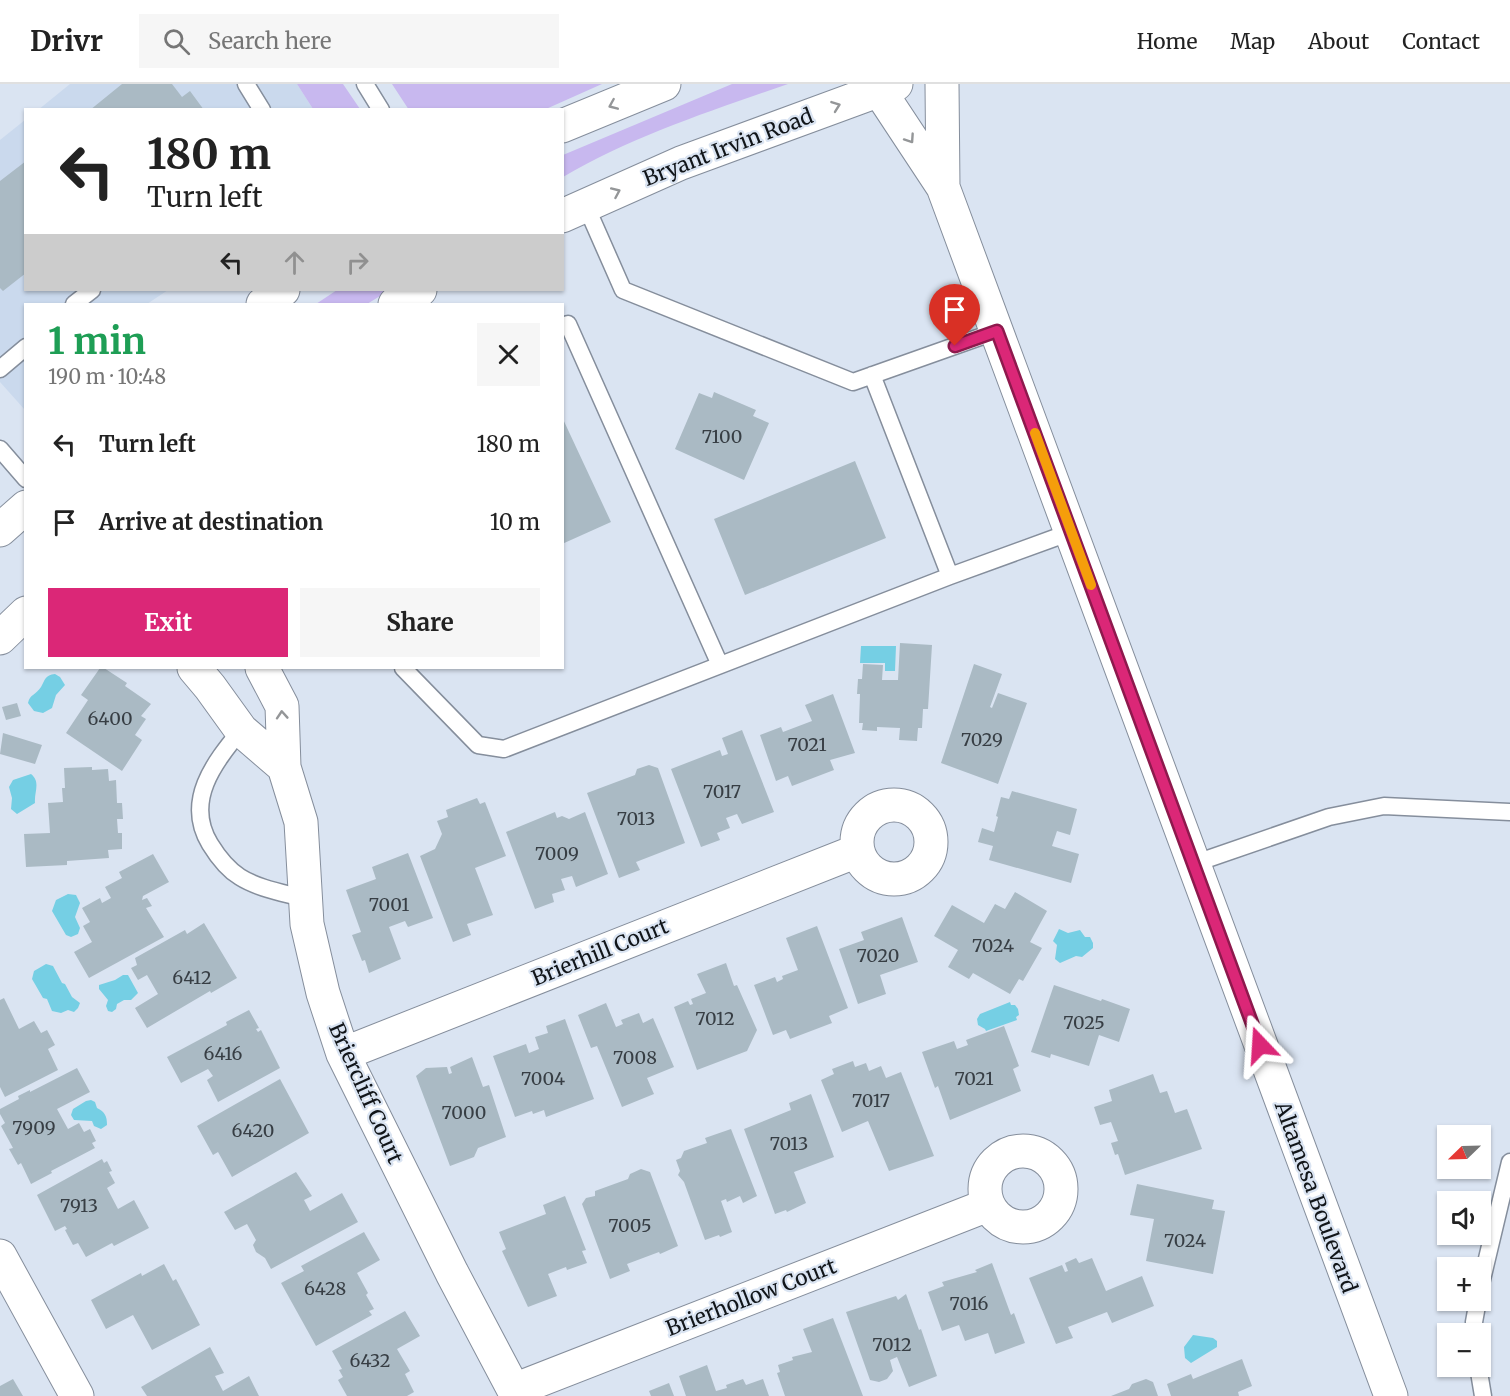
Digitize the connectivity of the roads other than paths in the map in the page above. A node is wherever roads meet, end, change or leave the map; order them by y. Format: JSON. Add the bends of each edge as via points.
{"nodes":[{"id":1,"x":246,"y":84,"type":"edge"},
{"id":2,"x":365,"y":84,"type":"edge"},
{"id":3,"x":664,"y":84,"type":"edge"},
{"id":4,"x":942,"y":84,"type":"edge"},
{"id":5,"x":883,"y":86,"type":"edge"},
{"id":6,"x":261,"y":108,"type":"edge"},
{"id":7,"x":380,"y":108,"type":"edge"},
{"id":8,"x":564,"y":125,"type":"edge"},
{"id":9,"x":943,"y":187,"type":"junction"},
{"id":10,"x":574,"y":211,"type":"edge"},
{"id":11,"x":91,"y":291,"type":"edge"},
{"id":12,"x":282,"y":291,"type":"edge"},
{"id":13,"x":418,"y":291,"type":"edge"},
{"id":14,"x":75,"y":303,"type":"edge"},
{"id":15,"x":264,"y":303,"type":"edge"},
{"id":16,"x":397,"y":303,"type":"edge"},
{"id":17,"x":564,"y":325,"type":"edge"},
{"id":18,"x":997,"y":331,"type":"junction"},
{"id":19,"x":24,"y":349,"type":"edge"},
{"id":20,"x":0,"y":369,"type":"edge"},
{"id":21,"x":872,"y":375,"type":"junction"},
{"id":22,"x":0,"y":449,"type":"edge"},
{"id":23,"x":24,"y":477,"type":"edge"},
{"id":24,"x":24,"y":509,"type":"edge"},
{"id":25,"x":0,"y":530,"type":"edge"},
{"id":26,"x":1071,"y":532,"type":"junction"},
{"id":27,"x":950,"y":576,"type":"junction"},
{"id":28,"x":24,"y":615,"type":"edge"},
{"id":29,"x":0,"y":638,"type":"edge"},
{"id":30,"x":720,"y":665,"type":"junction"},
{"id":31,"x":197,"y":669,"type":"edge"},
{"id":32,"x":263,"y":669,"type":"edge"},
{"id":33,"x":404,"y":669,"type":"edge"},
{"id":34,"x":241,"y":730,"type":"junction"},
{"id":35,"x":284,"y":767,"type":"junction"},
{"id":36,"x":1510,"y":812,"type":"edge"},
{"id":37,"x":857,"y":851,"type":"dead end"},
{"id":38,"x":1193,"y":864,"type":"junction"},
{"id":39,"x":306,"y":899,"type":"junction"},
{"id":40,"x":343,"y":1054,"type":"junction"},
{"id":41,"x":1510,"y":1162,"type":"edge"},
{"id":42,"x":988,"y":1205,"type":"dead end"},
{"id":43,"x":0,"y":1256,"type":"edge"},
{"id":44,"x":1487,"y":1257,"type":"edge"},
{"id":45,"x":1480,"y":1377,"type":"edge"},
{"id":46,"x":515,"y":1393,"type":"edge"},
{"id":47,"x":77,"y":1396,"type":"edge"},
{"id":48,"x":1391,"y":1396,"type":"edge"},
{"id":49,"x":1483,"y":1396,"type":"edge"}],
"edges":[{"from":1,"to":6,"type":"lane"},
{"from":2,"to":7,"type":"lane"},
{"from":3,"to":8,"type":"street","one_way":true},
{"from":4,"to":9,"type":"street","name":"Altamesa Boulevard"},
{"from":5,"to":9,"type":"street","name":"Altamesa Boulevard","one_way":true},
{"from":10,"to":5,"type":"street","name":"Bryant Irvin Road","one_way":true,"via":[[681,163]]},
{"from":9,"to":18,"type":"street","name":"Altamesa Boulevard"},
{"from":10,"to":21,"type":"lane","via":[[623,290],[853,382]]},
{"from":11,"to":14,"type":"lane"},
{"from":12,"to":15,"type":"street"},
{"from":13,"to":16,"type":"street"},
{"from":17,"to":30,"type":"lane","via":[[568,324]]},
{"from":18,"to":21,"type":"lane"},
{"from":18,"to":26,"type":"street","name":"Altamesa Boulevard"},
{"from":19,"to":20,"type":"lane"},
{"from":21,"to":27,"type":"lane"},
{"from":22,"to":23,"type":"lane"},
{"from":24,"to":25,"type":"street"},
{"from":26,"to":27,"type":"lane"},
{"from":26,"to":38,"type":"street","name":"Altamesa Boulevard"},
{"from":27,"to":30,"type":"lane"},
{"from":28,"to":29,"type":"street"},
{"from":30,"to":33,"type":"lane","via":[[504,749],[477,745]]},
{"from":31,"to":34,"type":"street"},
{"from":35,"to":32,"type":"street","name":"Briercliff Court","one_way":true,"via":[[282,706]]},
{"from":34,"to":35,"type":"street"},
{"from":34,"to":39,"type":"lane","via":[[213,767],[202,791],[199,816],[205,836],[226,867],[242,879]]},
{"from":35,"to":39,"type":"street","name":"Briercliff Court","via":[[301,822]]},
{"from":36,"to":38,"type":"lane","via":[[1384,806],[1329,817]]},
{"from":37,"to":40,"type":"street","name":"Brierhill Court"},
{"from":38,"to":48,"type":"street","name":"Altamesa Boulevard"},
{"from":39,"to":40,"type":"street","name":"Briercliff Court","via":[[307,924],[323,993]]},
{"from":40,"to":46,"type":"street","name":"Briercliff Court"},
{"from":41,"to":44,"type":"lane"},
{"from":42,"to":46,"type":"street","name":"Brierhollow Court"},
{"from":43,"to":47,"type":"street"},
{"from":45,"to":49,"type":"lane"}]}
